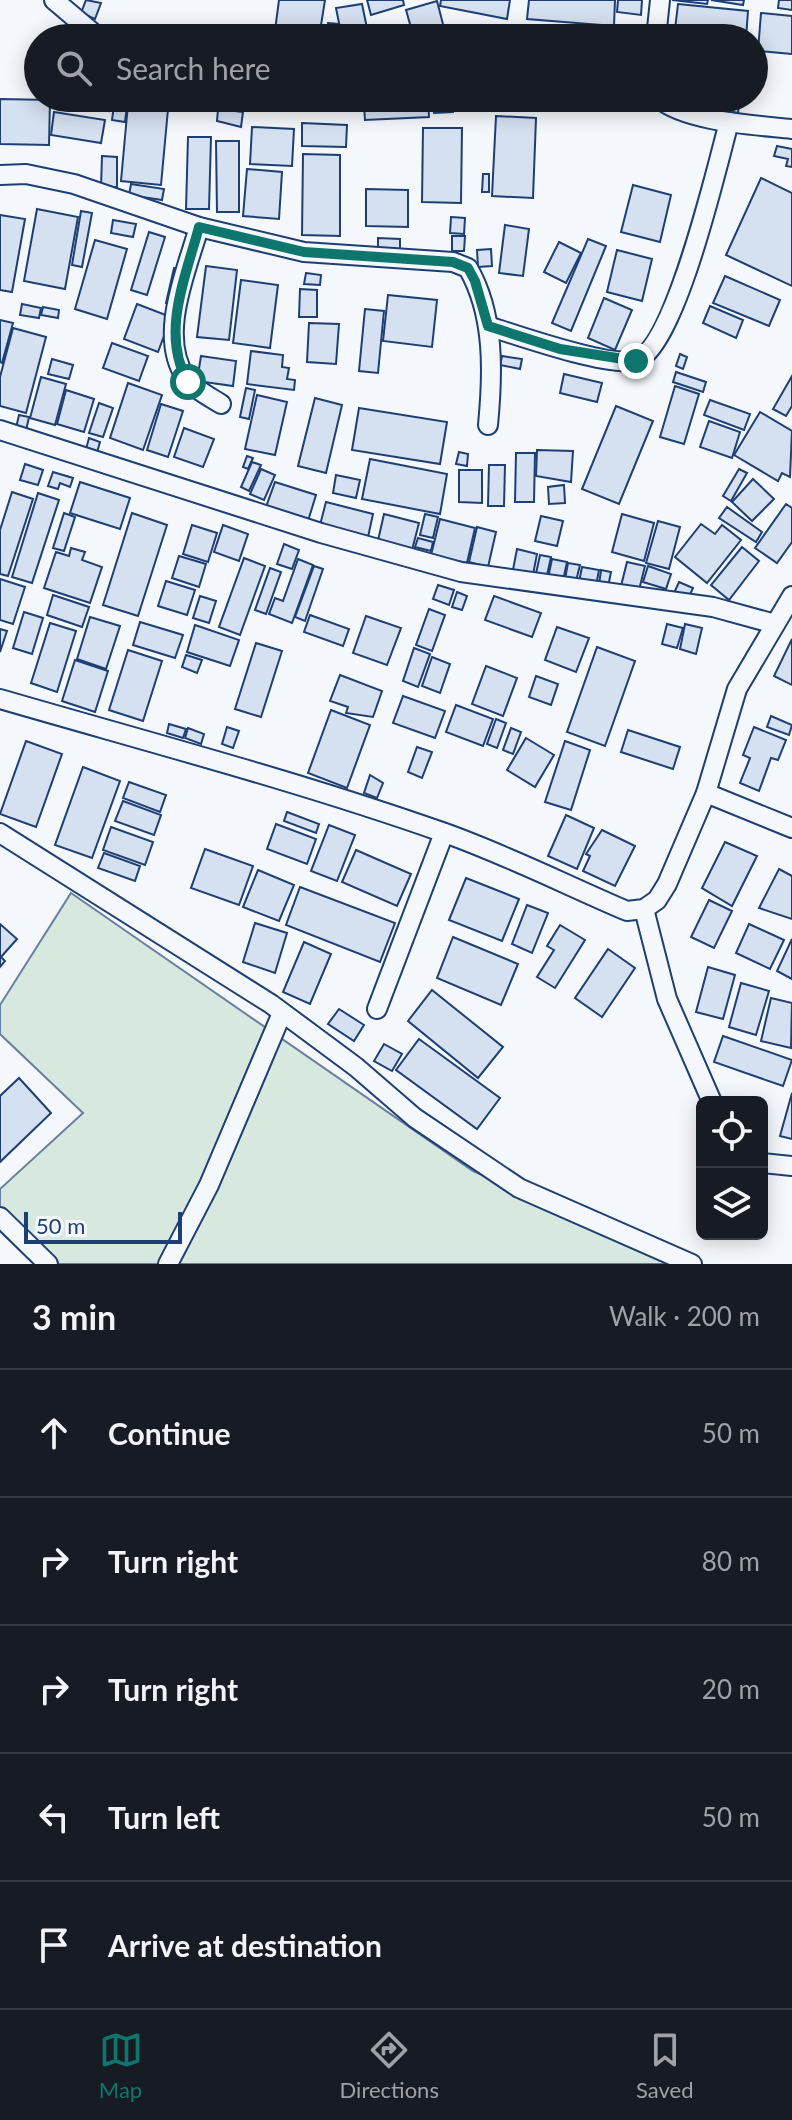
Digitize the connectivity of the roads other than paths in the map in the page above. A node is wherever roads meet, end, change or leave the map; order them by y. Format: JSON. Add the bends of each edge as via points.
{"nodes":[{"id":1,"x":54,"y":0,"type":"edge"},
{"id":2,"x":660,"y":0,"type":"edge"},
{"id":3,"x":82,"y":24,"type":"edge"},
{"id":4,"x":657,"y":24,"type":"edge"},
{"id":5,"x":691,"y":112,"type":"edge"},
{"id":6,"x":729,"y":122,"type":"junction"},
{"id":7,"x":792,"y":129,"type":"edge"},
{"id":8,"x":0,"y":175,"type":"edge"},
{"id":9,"x":199,"y":227,"type":"junction"},
{"id":10,"x":488,"y":326,"type":"junction"},
{"id":11,"x":221,"y":404,"type":"dead end"},
{"id":12,"x":488,"y":425,"type":"dead end"},
{"id":13,"x":0,"y":430,"type":"edge"},
{"id":14,"x":792,"y":596,"type":"edge"},
{"id":15,"x":775,"y":624,"type":"junction"},
{"id":16,"x":0,"y":699,"type":"edge"},
{"id":17,"x":706,"y":793,"type":"junction"},
{"id":18,"x":792,"y":828,"type":"edge"},
{"id":19,"x":0,"y":833,"type":"edge"},
{"id":20,"x":444,"y":833,"type":"junction"},
{"id":21,"x":644,"y":909,"type":"junction"},
{"id":22,"x":377,"y":1009,"type":"dead end"},
{"id":23,"x":282,"y":1013,"type":"junction"},
{"id":24,"x":709,"y":1096,"type":"edge"},
{"id":25,"x":768,"y":1164,"type":"edge"},
{"id":26,"x":792,"y":1166,"type":"edge"},
{"id":27,"x":0,"y":1217,"type":"edge"},
{"id":28,"x":48,"y":1264,"type":"edge"},
{"id":29,"x":168,"y":1264,"type":"edge"},
{"id":30,"x":692,"y":1264,"type":"edge"}],
"edges":[{"from":1,"to":3,"type":"street"},
{"from":2,"to":4,"type":"street"},
{"from":5,"to":6,"type":"street"},
{"from":6,"to":7,"type":"street"},
{"from":6,"to":10,"type":"street","via":[[673,311],[654,348],[636,361],[620,360],[560,349]]},
{"from":8,"to":9,"type":"street","via":[[26,174],[74,184]]},
{"from":9,"to":10,"type":"street","via":[[304,252],[453,262],[468,268]]},
{"from":9,"to":11,"type":"street","via":[[174,338],[188,382]]},
{"from":10,"to":12,"type":"street"},
{"from":13,"to":15,"type":"street","via":[[461,572],[713,607]]},
{"from":14,"to":15,"type":"street"},
{"from":15,"to":17,"type":"street","via":[[737,689]]},
{"from":16,"to":20,"type":"street"},
{"from":17,"to":18,"type":"street"},
{"from":17,"to":21,"type":"street","via":[[667,884]]},
{"from":19,"to":23,"type":"street"},
{"from":20,"to":21,"type":"street","via":[[627,911]]},
{"from":20,"to":22,"type":"street"},
{"from":21,"to":24,"type":"street","via":[[667,999]]},
{"from":23,"to":29,"type":"street","via":[[209,1185]]},
{"from":23,"to":30,"type":"street","via":[[415,1118],[519,1188]]},
{"from":25,"to":26,"type":"street"},
{"from":27,"to":28,"type":"street"}]}
